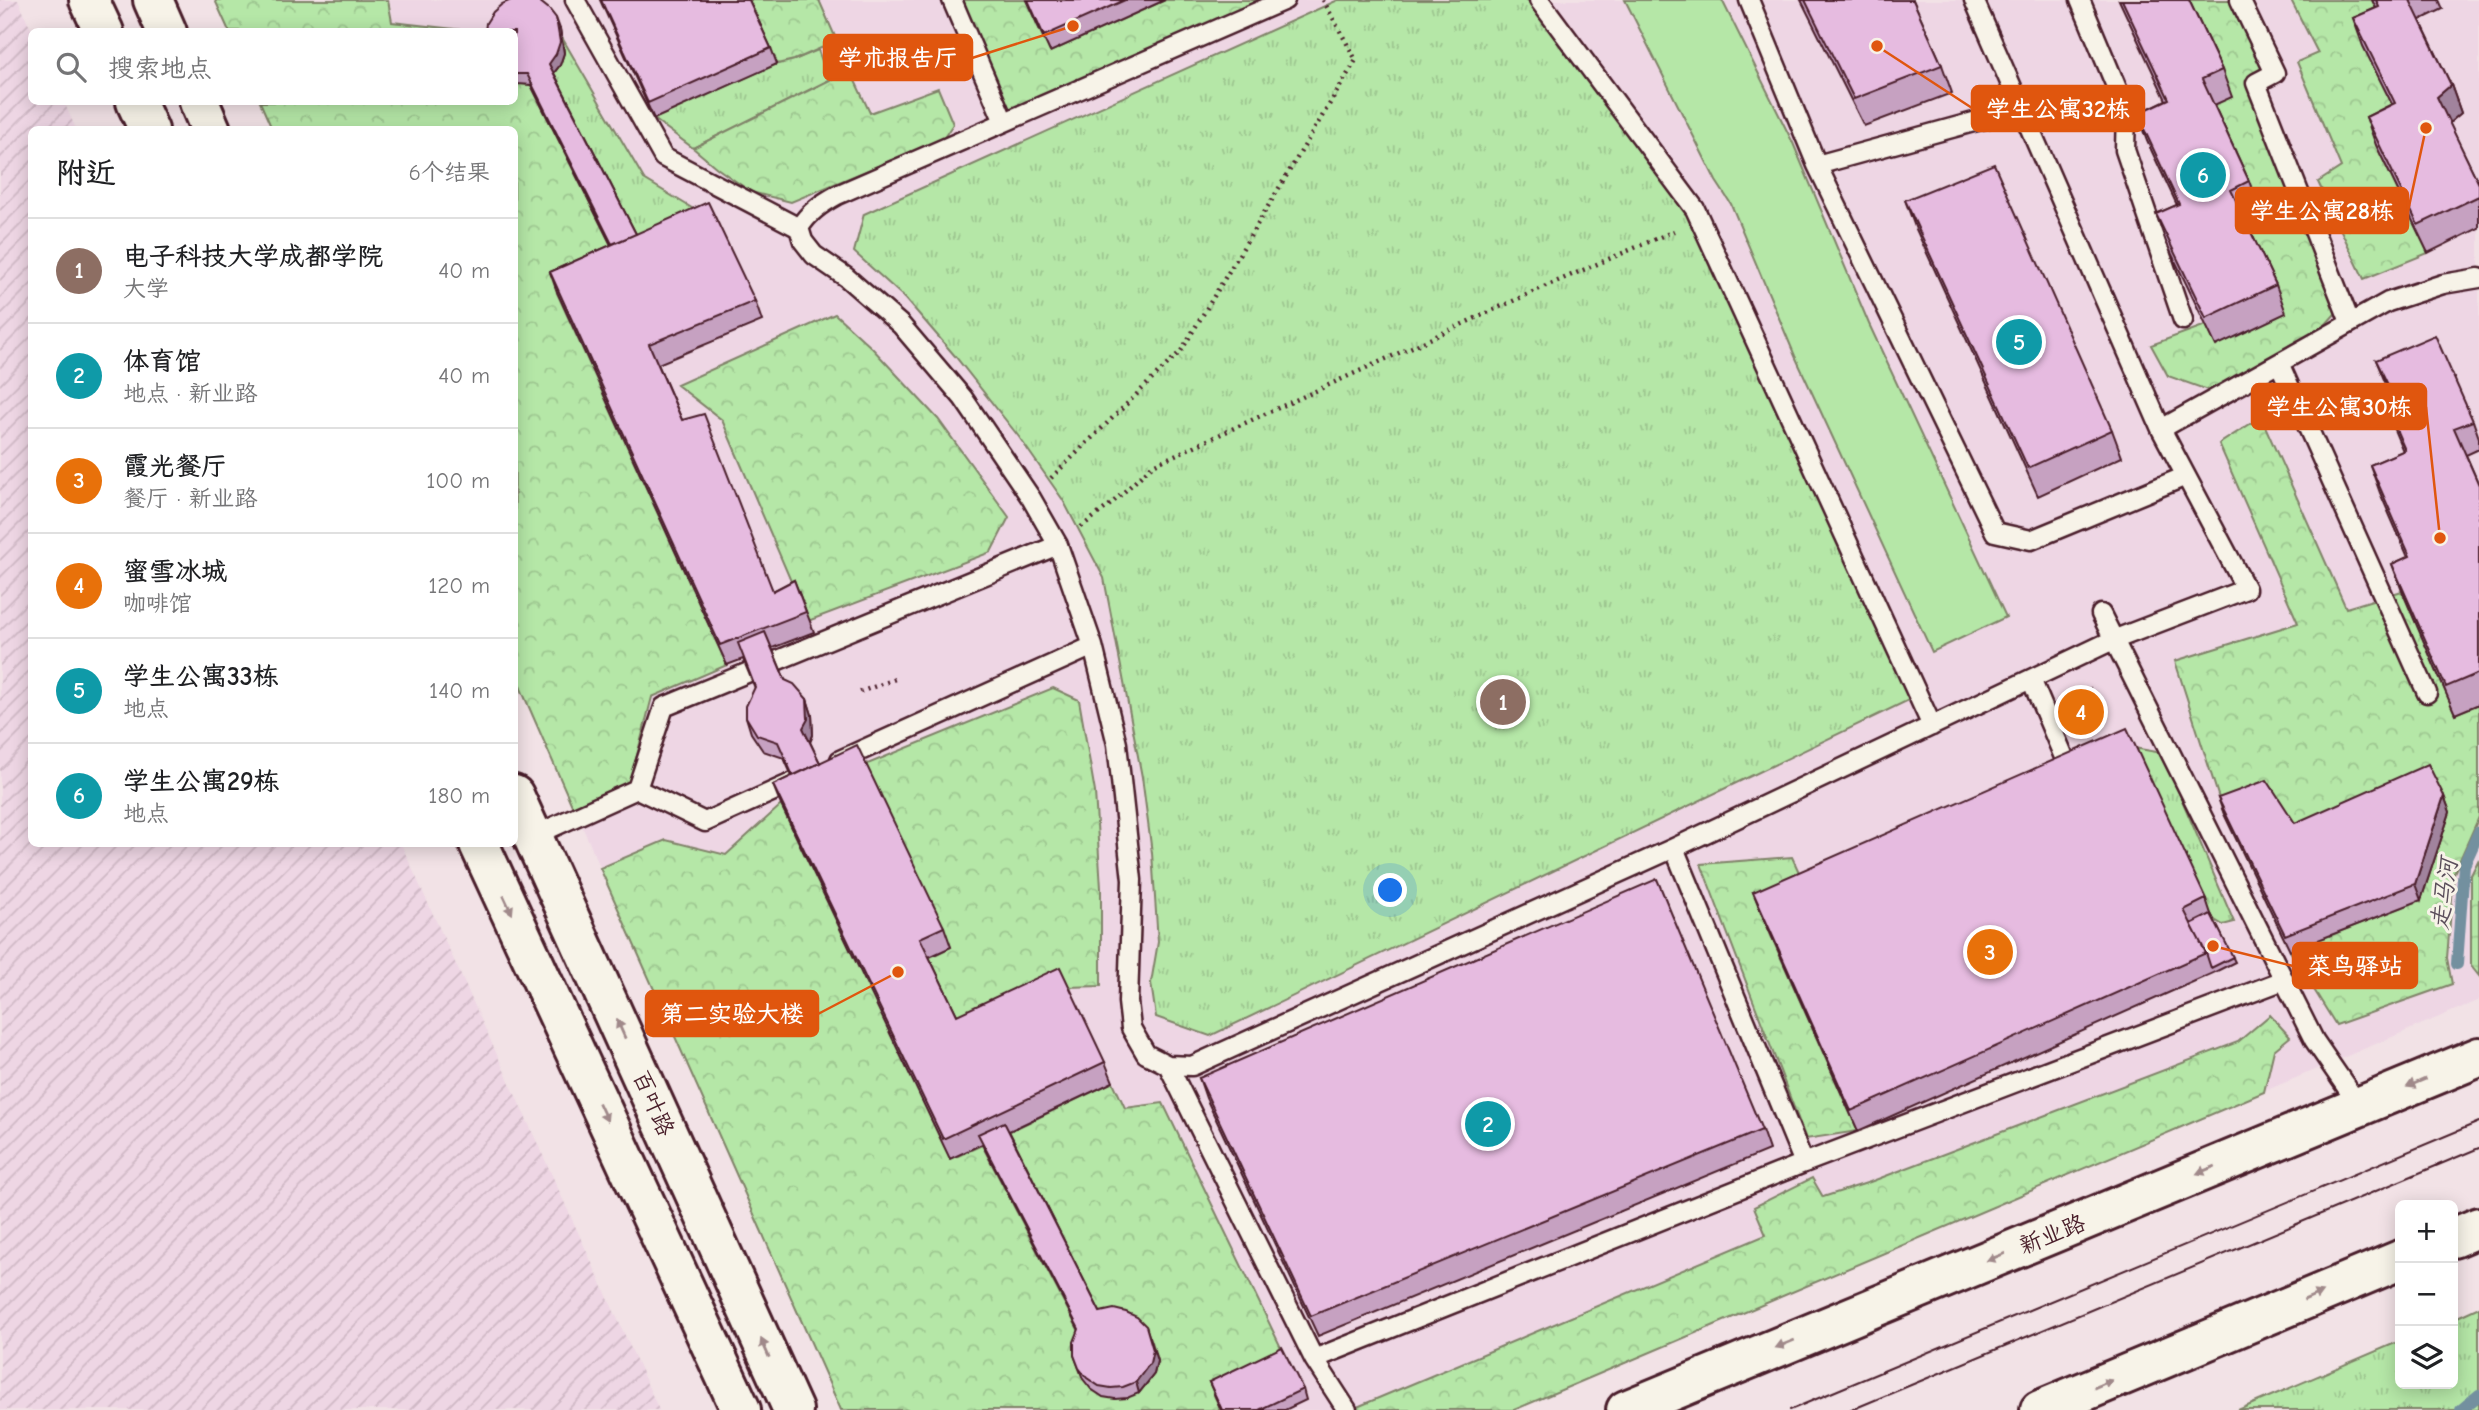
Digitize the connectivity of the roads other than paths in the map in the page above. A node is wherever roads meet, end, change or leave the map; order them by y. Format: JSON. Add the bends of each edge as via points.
{"nodes":[{"id":1,"x":89,"y":0,"type":"edge"},
{"id":2,"x":152,"y":0,"type":"edge"},
{"id":3,"x":575,"y":0,"type":"edge"},
{"id":4,"x":952,"y":0,"type":"edge"},
{"id":5,"x":1284,"y":0,"type":"edge"},
{"id":6,"x":1539,"y":0,"type":"edge"},
{"id":7,"x":1749,"y":0,"type":"edge"},
{"id":8,"x":1974,"y":0,"type":"edge"},
{"id":9,"x":2080,"y":0,"type":"edge"},
{"id":10,"x":2240,"y":0,"type":"edge"},
{"id":11,"x":102,"y":28,"type":"edge"},
{"id":12,"x":165,"y":28,"type":"edge"},
{"id":13,"x":137,"y":105,"type":"edge"},
{"id":14,"x":200,"y":105,"type":"edge"},
{"id":15,"x":2021,"y":109,"type":"junction"},
{"id":16,"x":1004,"y":122,"type":"junction"},
{"id":17,"x":147,"y":126,"type":"edge"},
{"id":18,"x":209,"y":126,"type":"edge"},
{"id":19,"x":1817,"y":165,"type":"junction"},
{"id":20,"x":799,"y":228,"type":"junction"},
{"id":21,"x":2479,"y":278,"type":"edge"},
{"id":22,"x":2183,"y":320,"type":"edge"},
{"id":23,"x":2350,"y":322,"type":"junction"},
{"id":24,"x":2279,"y":363,"type":"junction"},
{"id":25,"x":2161,"y":429,"type":"junction"},
{"id":26,"x":2186,"y":476,"type":"junction"},
{"id":27,"x":1058,"y":545,"type":"junction"},
{"id":28,"x":2101,"y":614,"type":"dead end"},
{"id":29,"x":2113,"y":640,"type":"junction"},
{"id":30,"x":1093,"y":646,"type":"junction"},
{"id":31,"x":2031,"y":679,"type":"junction"},
{"id":32,"x":2427,"y":693,"type":"edge"},
{"id":33,"x":1932,"y":726,"type":"junction"},
{"id":34,"x":2072,"y":776,"type":"edge"},
{"id":35,"x":637,"y":789,"type":"junction"},
{"id":36,"x":518,"y":804,"type":"edge"},
{"id":37,"x":533,"y":836,"type":"junction"},
{"id":38,"x":480,"y":847,"type":"edge"},
{"id":39,"x":1674,"y":848,"type":"junction"},
{"id":40,"x":2284,"y":979,"type":"junction"},
{"id":41,"x":2479,"y":1057,"type":"edge"},
{"id":42,"x":1168,"y":1065,"type":"junction"},
{"id":43,"x":2360,"y":1107,"type":"junction"},
{"id":44,"x":1804,"y":1163,"type":"junction"},
{"id":45,"x":2479,"y":1227,"type":"edge"},
{"id":46,"x":2458,"y":1236,"type":"edge"},
{"id":47,"x":2395,"y":1262,"type":"edge"},
{"id":48,"x":1314,"y":1359,"type":"junction"},
{"id":49,"x":741,"y":1410,"type":"edge"},
{"id":50,"x":793,"y":1410,"type":"edge"},
{"id":51,"x":1347,"y":1410,"type":"edge"},
{"id":52,"x":1626,"y":1410,"type":"edge"},
{"id":53,"x":2040,"y":1410,"type":"edge"}],
"edges":[{"from":1,"to":11,"type":"street"},
{"from":2,"to":12,"type":"street"},
{"from":3,"to":20,"type":"lane","via":[[663,158]]},
{"from":4,"to":16,"type":"lane"},
{"from":5,"to":16,"type":"lane"},
{"from":6,"to":33,"type":"lane","via":[[1695,209]]},
{"from":7,"to":19,"type":"lane"},
{"from":8,"to":15,"type":"lane"},
{"from":9,"to":22,"type":"lane","via":[[2126,110],[2125,150]]},
{"from":10,"to":23,"type":"lane","via":[[2275,73],[2256,83]]},
{"from":13,"to":17,"type":"street"},
{"from":14,"to":18,"type":"street"},
{"from":15,"to":19,"type":"lane"},
{"from":15,"to":25,"type":"lane"},
{"from":16,"to":20,"type":"lane","via":[[837,195],[806,215]]},
{"from":19,"to":26,"type":"lane","via":[[1995,532],[2031,540]]},
{"from":20,"to":27,"type":"lane","via":[[814,255],[846,277],[909,335],[963,398]]},
{"from":21,"to":23,"type":"lane","via":[[2388,302]]},
{"from":23,"to":24,"type":"lane"},
{"from":24,"to":25,"type":"lane"},
{"from":24,"to":32,"type":"lane"},
{"from":25,"to":26,"type":"lane"},
{"from":26,"to":29,"type":"lane","via":[[2246,589]]},
{"from":27,"to":30,"type":"lane"},
{"from":27,"to":35,"type":"lane","via":[[664,707]]},
{"from":28,"to":29,"type":"lane"},
{"from":29,"to":31,"type":"lane"},
{"from":29,"to":40,"type":"lane"},
{"from":30,"to":35,"type":"lane","via":[[705,822]]},
{"from":30,"to":42,"type":"lane","via":[[1116,744],[1132,880],[1131,1028],[1146,1054]]},
{"from":31,"to":33,"type":"lane"},
{"from":31,"to":34,"type":"lane"},
{"from":33,"to":39,"type":"lane"},
{"from":35,"to":37,"type":"lane"},
{"from":36,"to":37,"type":"street","name":"百叶路"},
{"from":50,"to":37,"type":"street","name":"百叶路","one_way":true},
{"from":38,"to":49,"type":"street","one_way":true},
{"from":39,"to":42,"type":"lane","via":[[1192,1066]]},
{"from":39,"to":44,"type":"lane"},
{"from":40,"to":43,"type":"lane","via":[[2314,1040]]},
{"from":40,"to":44,"type":"lane"},
{"from":41,"to":43,"type":"street","name":"新业路","one_way":true},
{"from":42,"to":48,"type":"lane"},
{"from":43,"to":52,"type":"street","name":"新业路","one_way":true},
{"from":44,"to":48,"type":"lane"},
{"from":45,"to":46,"type":"street"},
{"from":53,"to":47,"type":"street","one_way":true},
{"from":48,"to":51,"type":"lane"}]}
